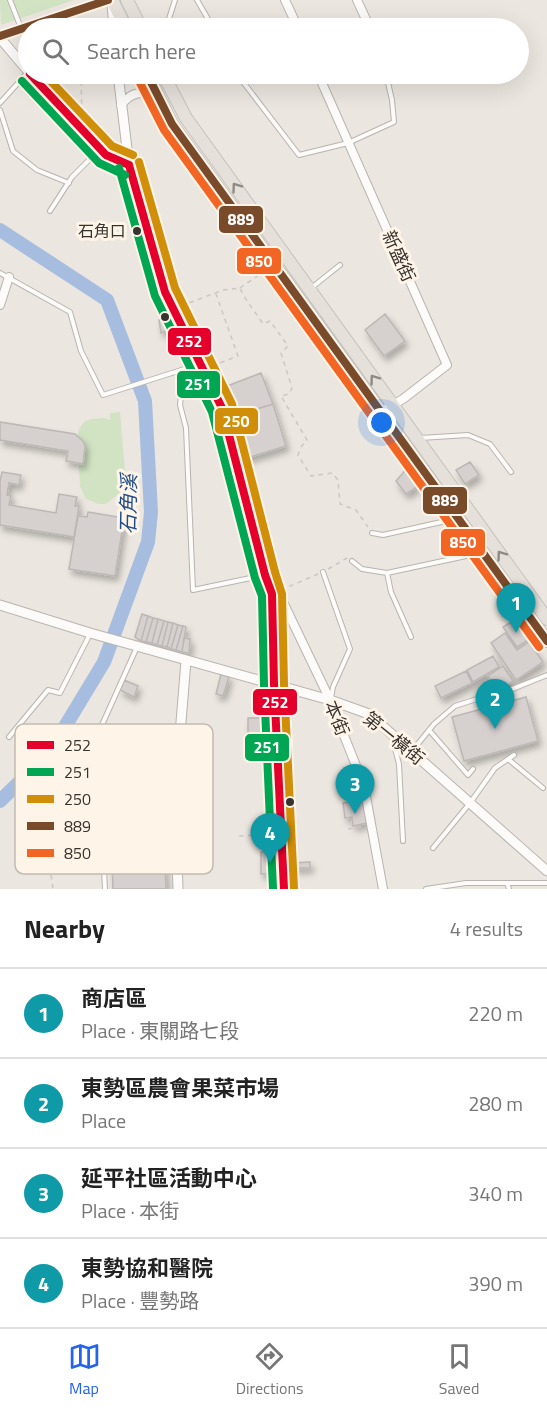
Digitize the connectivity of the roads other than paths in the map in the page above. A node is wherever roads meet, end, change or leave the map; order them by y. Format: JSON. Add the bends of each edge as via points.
{"nodes":[{"id":1,"x":10,"y":0,"type":"edge"},
{"id":2,"x":110,"y":0,"type":"edge"},
{"id":3,"x":127,"y":0,"type":"edge"},
{"id":4,"x":176,"y":0,"type":"edge"},
{"id":5,"x":197,"y":0,"type":"edge"},
{"id":6,"x":285,"y":0,"type":"edge"},
{"id":7,"x":357,"y":0,"type":"edge"},
{"id":8,"x":55,"y":18,"type":"edge"},
{"id":9,"x":113,"y":18,"type":"edge"},
{"id":10,"x":120,"y":18,"type":"edge"},
{"id":11,"x":136,"y":18,"type":"edge"},
{"id":12,"x":170,"y":18,"type":"edge"},
{"id":13,"x":207,"y":18,"type":"edge"},
{"id":14,"x":293,"y":18,"type":"edge"},
{"id":15,"x":365,"y":18,"type":"edge"},
{"id":16,"x":18,"y":21,"type":"edge"},
{"id":17,"x":18,"y":30,"type":"edge"},
{"id":18,"x":0,"y":37,"type":"edge"},
{"id":19,"x":18,"y":59,"type":"edge"},
{"id":20,"x":18,"y":84,"type":"edge"},
{"id":21,"x":40,"y":84,"type":"edge"},
{"id":22,"x":119,"y":84,"type":"edge"},
{"id":23,"x":152,"y":84,"type":"edge"},
{"id":24,"x":168,"y":84,"type":"edge"},
{"id":25,"x":245,"y":84,"type":"edge"},
{"id":26,"x":322,"y":84,"type":"edge"},
{"id":27,"x":388,"y":84,"type":"edge"},
{"id":28,"x":158,"y":97,"type":"junction"},
{"id":29,"x":0,"y":103,"type":"edge"},
{"id":30,"x":121,"y":105,"type":"junction"},
{"id":31,"x":0,"y":111,"type":"edge"},
{"id":32,"x":348,"y":142,"type":"junction"},
{"id":33,"x":100,"y":149,"type":"junction"},
{"id":34,"x":129,"y":165,"type":"junction"},
{"id":35,"x":69,"y":183,"type":"junction"},
{"id":36,"x":50,"y":211,"type":"dead end"},
{"id":37,"x":340,"y":265,"type":"dead end"},
{"id":38,"x":0,"y":273,"type":"edge"},
{"id":39,"x":9,"y":277,"type":"junction"},
{"id":40,"x":310,"y":290,"type":"junction"},
{"id":41,"x":0,"y":305,"type":"edge"},
{"id":42,"x":202,"y":367,"type":"junction"},
{"id":43,"x":181,"y":395,"type":"dead end"},
{"id":44,"x":387,"y":408,"type":"junction"},
{"id":45,"x":416,"y":438,"type":"junction"},
{"id":46,"x":511,"y":472,"type":"dead end"},
{"id":47,"x":459,"y":519,"type":"junction"},
{"id":48,"x":372,"y":533,"type":"road end"},
{"id":49,"x":483,"y":552,"type":"junction"},
{"id":50,"x":352,"y":561,"type":"road end"},
{"id":51,"x":323,"y":572,"type":"road end"},
{"id":52,"x":387,"y":573,"type":"junction"},
{"id":53,"x":265,"y":575,"type":"junction"},
{"id":54,"x":272,"y":594,"type":"junction"},
{"id":55,"x":0,"y":605,"type":"edge"},
{"id":56,"x":547,"y":619,"type":"edge"},
{"id":57,"x":90,"y":633,"type":"junction"},
{"id":58,"x":411,"y":637,"type":"dead end"},
{"id":59,"x":547,"y":641,"type":"edge"},
{"id":60,"x":137,"y":646,"type":"junction"},
{"id":61,"x":186,"y":661,"type":"junction"},
{"id":62,"x":547,"y":675,"type":"edge"},
{"id":63,"x":274,"y":684,"type":"junction"},
{"id":64,"x":330,"y":700,"type":"junction"},
{"id":65,"x":20,"y":724,"type":"edge"},
{"id":66,"x":102,"y":724,"type":"edge"},
{"id":67,"x":180,"y":724,"type":"edge"},
{"id":68,"x":15,"y":730,"type":"edge"},
{"id":69,"x":429,"y":730,"type":"junction"},
{"id":70,"x":391,"y":733,"type":"junction"},
{"id":71,"x":9,"y":737,"type":"dead end"},
{"id":72,"x":412,"y":751,"type":"junction"},
{"id":73,"x":514,"y":755,"type":"dead end"},
{"id":74,"x":508,"y":759,"type":"junction"},
{"id":75,"x":473,"y":769,"type":"dead end"},
{"id":76,"x":543,"y":788,"type":"dead end"},
{"id":77,"x":470,"y":803,"type":"junction"},
{"id":78,"x":403,"y":841,"type":"dead end"},
{"id":79,"x":433,"y":848,"type":"dead end"},
{"id":80,"x":547,"y":871,"type":"edge"},
{"id":81,"x":104,"y":874,"type":"edge"},
{"id":82,"x":177,"y":874,"type":"edge"},
{"id":83,"x":507,"y":883,"type":"junction"},
{"id":84,"x":547,"y":883,"type":"edge"},
{"id":85,"x":105,"y":889,"type":"edge"},
{"id":86,"x":178,"y":889,"type":"edge"},
{"id":87,"x":284,"y":889,"type":"edge"},
{"id":88,"x":382,"y":889,"type":"edge"},
{"id":89,"x":426,"y":889,"type":"edge"},
{"id":90,"x":509,"y":889,"type":"edge"}],
"edges":[{"from":1,"to":16,"type":"lane"},
{"from":2,"to":8,"type":"street"},
{"from":2,"to":9,"type":"street"},
{"from":2,"to":10,"type":"main road"},
{"from":3,"to":11,"type":"main road"},
{"from":4,"to":12,"type":"lane"},
{"from":5,"to":13,"type":"lane"},
{"from":6,"to":14,"type":"street"},
{"from":7,"to":15,"type":"street"},
{"from":17,"to":18,"type":"street"},
{"from":18,"to":19,"type":"street"},
{"from":20,"to":29,"type":"lane"},
{"from":21,"to":33,"type":"street"},
{"from":22,"to":30,"type":"street"},
{"from":23,"to":28,"type":"main road"},
{"from":40,"to":24,"type":"main road","one_way":true,"via":[[186,118]]},
{"from":25,"to":32,"type":"lane","via":[[299,155]]},
{"from":26,"to":32,"type":"street","name":"新盛街"},
{"from":27,"to":32,"type":"lane","via":[[394,122]]},
{"from":28,"to":30,"type":"street","via":[[137,93]]},
{"from":28,"to":44,"type":"main road","via":[[172,124],[275,265]]},
{"from":30,"to":34,"type":"street"},
{"from":31,"to":35,"type":"lane","via":[[13,151],[37,170]]},
{"from":32,"to":44,"type":"street","name":"新盛街","via":[[447,365]]},
{"from":33,"to":34,"type":"street"},
{"from":33,"to":35,"type":"lane"},
{"from":34,"to":42,"type":"street","via":[[165,292]]},
{"from":35,"to":36,"type":"lane"},
{"from":37,"to":40,"type":"lane"},
{"from":38,"to":39,"type":"lane"},
{"from":39,"to":41,"type":"street"},
{"from":39,"to":42,"type":"lane","via":[[70,312],[81,351],[103,395],[159,376]]},
{"from":44,"to":40,"type":"main road","one_way":true},
{"from":42,"to":53,"type":"street","via":[[222,408]]},
{"from":43,"to":53,"type":"lane","via":[[193,590]]},
{"from":44,"to":45,"type":"main road"},
{"from":44,"to":47,"type":"main road"},
{"from":45,"to":46,"type":"lane","via":[[468,435],[490,444]]},
{"from":56,"to":45,"type":"main road","one_way":true},
{"from":47,"to":48,"type":"lane"},
{"from":47,"to":49,"type":"main road"},
{"from":49,"to":52,"type":"lane"},
{"from":49,"to":59,"type":"main road"},
{"from":50,"to":52,"type":"lane","via":[[362,569]]},
{"from":51,"to":64,"type":"lane","via":[[350,649]]},
{"from":52,"to":58,"type":"lane"},
{"from":53,"to":54,"type":"street"},
{"from":54,"to":63,"type":"street"},
{"from":54,"to":64,"type":"street","name":"本街","via":[[283,602]]},
{"from":55,"to":57,"type":"street","name":"第一橫街"},
{"from":57,"to":60,"type":"street","name":"第一橫街"},
{"from":57,"to":65,"type":"lane","via":[[60,693],[48,690]]},
{"from":60,"to":61,"type":"street","name":"第一橫街"},
{"from":60,"to":66,"type":"lane"},
{"from":61,"to":63,"type":"street","name":"第一橫街"},
{"from":61,"to":67,"type":"street"},
{"from":62,"to":69,"type":"lane","via":[[455,706]]},
{"from":63,"to":64,"type":"street","name":"第一橫街"},
{"from":63,"to":87,"type":"street"},
{"from":64,"to":70,"type":"street","name":"第一橫街","via":[[369,714]]},
{"from":64,"to":88,"type":"street","name":"本街","via":[[364,786]]},
{"from":68,"to":71,"type":"lane"},
{"from":69,"to":72,"type":"lane"},
{"from":69,"to":75,"type":"lane","via":[[468,775]]},
{"from":70,"to":72,"type":"street","name":"第一橫街"},
{"from":70,"to":78,"type":"lane","via":[[399,764]]},
{"from":72,"to":77,"type":"street","name":"第一橫街"},
{"from":73,"to":74,"type":"lane"},
{"from":74,"to":76,"type":"lane"},
{"from":74,"to":77,"type":"lane","via":[[495,768]]},
{"from":77,"to":79,"type":"lane"},
{"from":77,"to":80,"type":"street","name":"第一橫街"},
{"from":81,"to":85,"type":"lane"},
{"from":82,"to":86,"type":"street"},
{"from":83,"to":84,"type":"lane"},
{"from":83,"to":89,"type":"lane","via":[[466,883]]},
{"from":83,"to":90,"type":"lane"}]}
